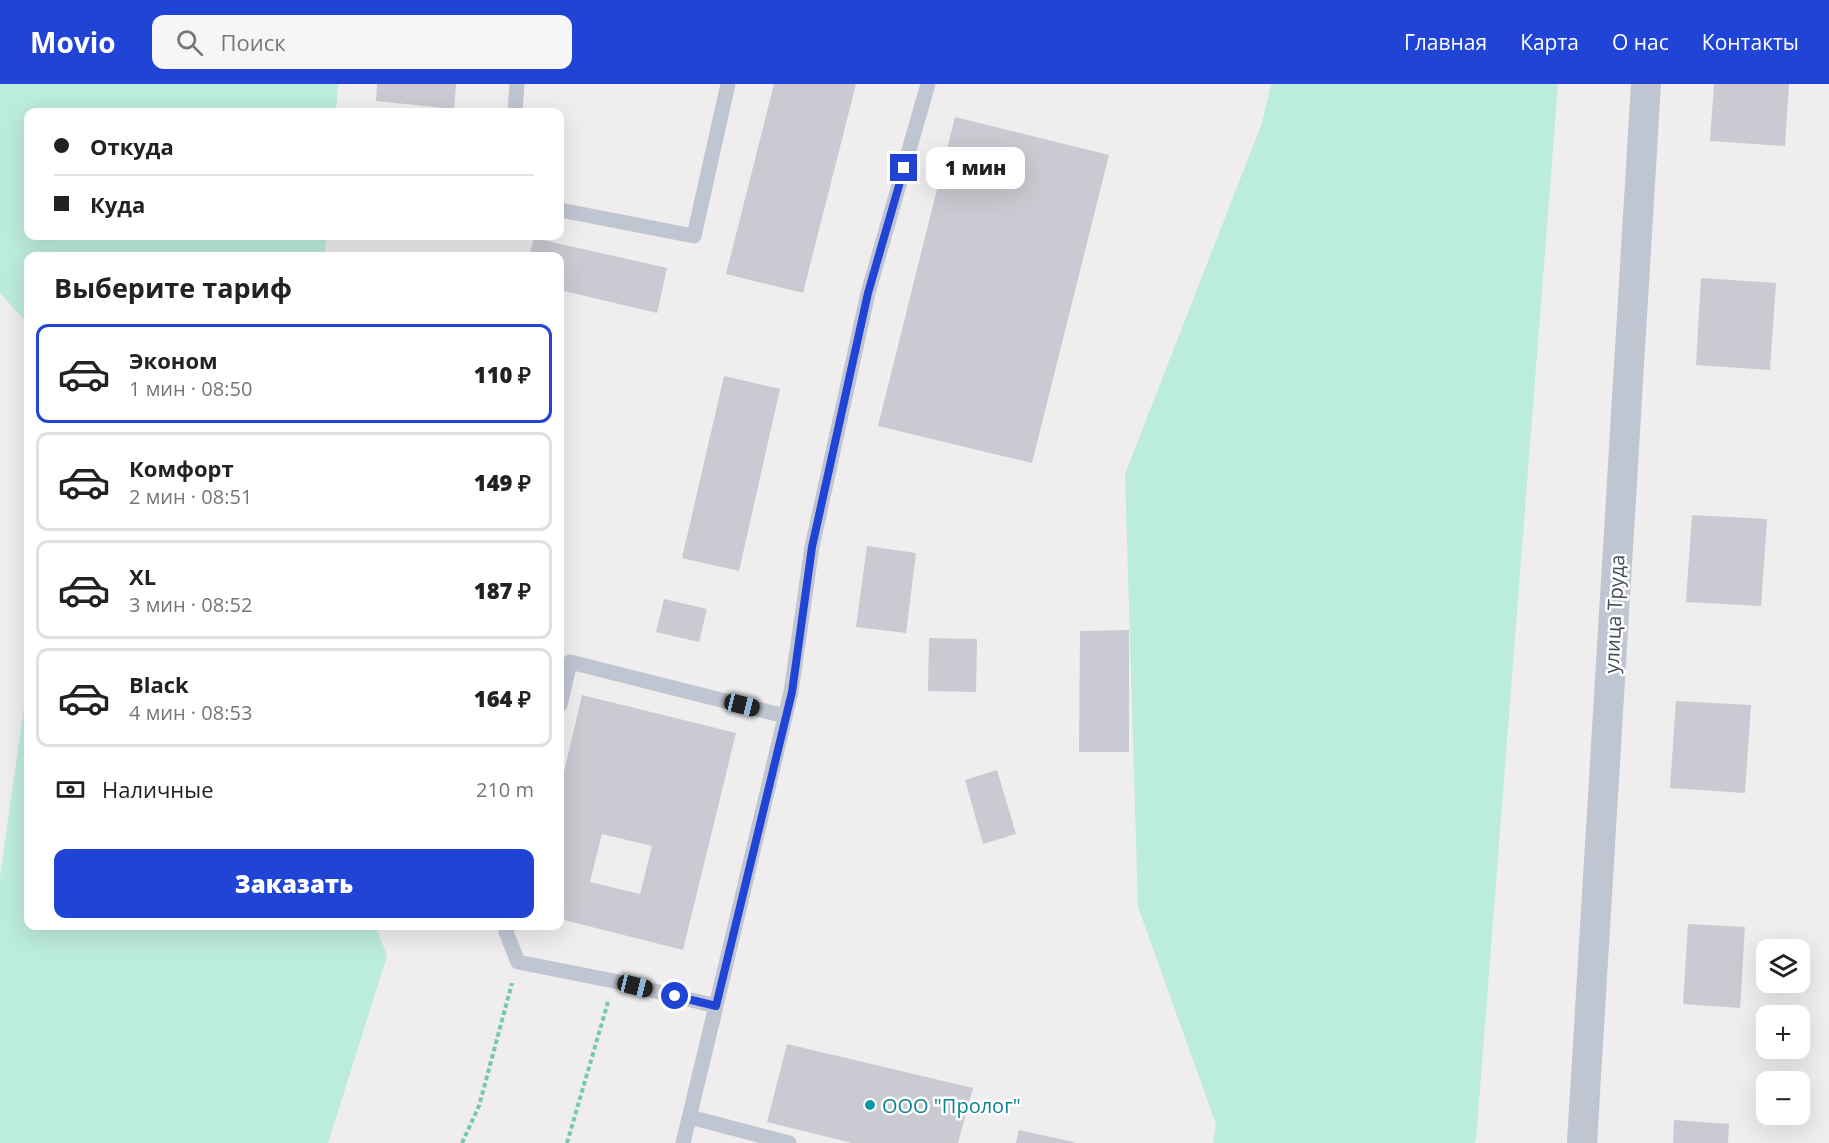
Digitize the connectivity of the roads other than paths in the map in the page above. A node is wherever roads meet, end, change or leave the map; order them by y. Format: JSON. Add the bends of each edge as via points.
{"nodes":[{"id":1,"x":517,"y":84,"type":"edge"},
{"id":2,"x":728,"y":84,"type":"edge"},
{"id":3,"x":928,"y":84,"type":"edge"},
{"id":4,"x":1646,"y":84,"type":"edge"},
{"id":5,"x":515,"y":108,"type":"edge"},
{"id":6,"x":564,"y":211,"type":"edge"},
{"id":7,"x":564,"y":688,"type":"edge"},
{"id":8,"x":785,"y":716,"type":"junction"},
{"id":9,"x":507,"y":930,"type":"edge"},
{"id":10,"x":716,"y":1006,"type":"junction"},
{"id":11,"x":690,"y":1117,"type":"junction"},
{"id":12,"x":683,"y":1143,"type":"edge"},
{"id":13,"x":789,"y":1143,"type":"edge"},
{"id":14,"x":1582,"y":1143,"type":"edge"}],
"edges":[{"from":1,"to":5,"type":"lane"},
{"from":2,"to":6,"type":"lane","via":[[694,236]]},
{"from":3,"to":8,"type":"lane","via":[[868,293],[812,547],[792,692]]},
{"from":4,"to":14,"type":"street","name":"улица Труда"},
{"from":7,"to":8,"type":"lane","via":[[570,662]]},
{"from":8,"to":10,"type":"lane"},
{"from":9,"to":10,"type":"lane","via":[[518,962]]},
{"from":10,"to":11,"type":"lane"},
{"from":11,"to":12,"type":"lane"},
{"from":11,"to":13,"type":"lane"}]}
